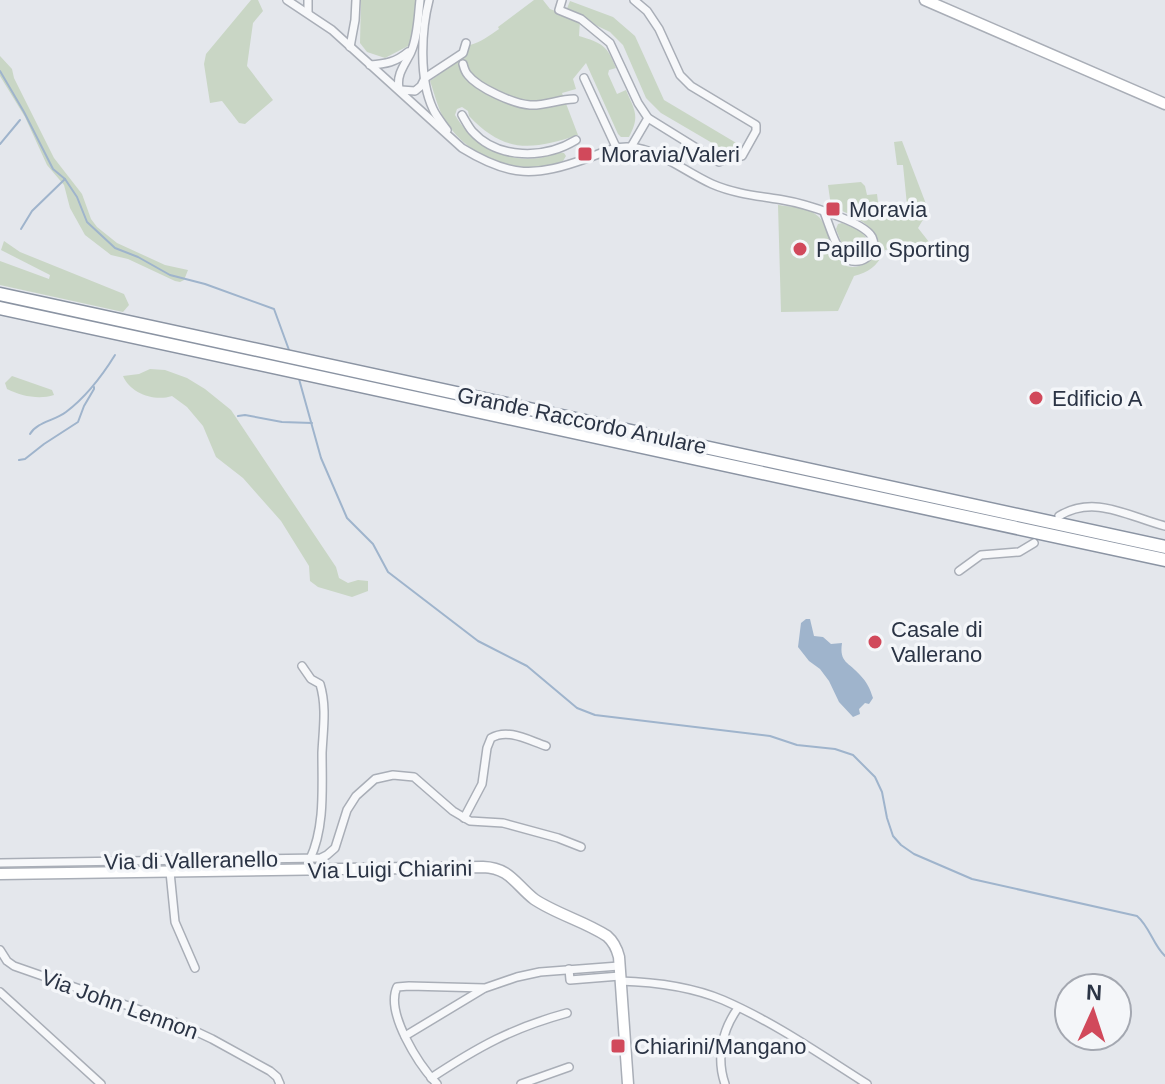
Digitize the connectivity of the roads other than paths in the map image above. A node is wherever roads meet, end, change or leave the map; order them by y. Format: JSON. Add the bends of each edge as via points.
{"nodes":[{"id":1,"x":287,"y":0,"type":"edge"},
{"id":2,"x":308,"y":0,"type":"edge"},
{"id":3,"x":356,"y":0,"type":"edge"},
{"id":4,"x":420,"y":0,"type":"edge"},
{"id":5,"x":429,"y":0,"type":"edge"},
{"id":6,"x":562,"y":0,"type":"edge"},
{"id":7,"x":634,"y":0,"type":"edge"},
{"id":8,"x":925,"y":0,"type":"edge"},
{"id":9,"x":308,"y":13,"type":"junction"},
{"id":10,"x":466,"y":43,"type":"dead end"},
{"id":11,"x":350,"y":47,"type":"junction"},
{"id":12,"x":412,"y":49,"type":"junction"},
{"id":13,"x":463,"y":64,"type":"dead end"},
{"id":14,"x":370,"y":65,"type":"junction"},
{"id":15,"x":425,"y":78,"type":"junction"},
{"id":16,"x":584,"y":78,"type":"dead end"},
{"id":17,"x":399,"y":90,"type":"junction"},
{"id":18,"x":574,"y":99,"type":"dead end"},
{"id":19,"x":1165,"y":104,"type":"edge"},
{"id":20,"x":462,"y":115,"type":"dead end"},
{"id":21,"x":648,"y":118,"type":"junction"},
{"id":22,"x":452,"y":139,"type":"junction"},
{"id":23,"x":576,"y":140,"type":"dead end"},
{"id":24,"x":565,"y":147,"type":"junction"},
{"id":25,"x":616,"y":147,"type":"junction"},
{"id":26,"x":631,"y":147,"type":"junction"},
{"id":27,"x":572,"y":164,"type":"junction"},
{"id":28,"x":824,"y":212,"type":"junction"},
{"id":29,"x":0,"y":294,"type":"edge"},
{"id":30,"x":0,"y":308,"type":"edge"},
{"id":31,"x":1059,"y":516,"type":"dead end"},
{"id":32,"x":1165,"y":526,"type":"edge"},
{"id":33,"x":1076,"y":527,"type":"junction"},
{"id":34,"x":1165,"y":538,"type":"edge"},
{"id":35,"x":1034,"y":543,"type":"dead end"},
{"id":36,"x":1165,"y":547,"type":"edge"},
{"id":37,"x":1165,"y":562,"type":"edge"},
{"id":38,"x":959,"y":571,"type":"dead end"},
{"id":39,"x":302,"y":666,"type":"dead end"},
{"id":40,"x":546,"y":746,"type":"dead end"},
{"id":41,"x":464,"y":818,"type":"junction"},
{"id":42,"x":581,"y":847,"type":"dead end"},
{"id":43,"x":310,"y":859,"type":"junction"},
{"id":44,"x":0,"y":863,"type":"edge"},
{"id":45,"x":170,"y":872,"type":"junction"},
{"id":46,"x":0,"y":874,"type":"edge"},
{"id":47,"x":0,"y":950,"type":"edge"},
{"id":48,"x":8,"y":962,"type":"junction"},
{"id":49,"x":195,"y":968,"type":"dead end"},
{"id":50,"x":0,"y":971,"type":"edge"},
{"id":51,"x":620,"y":975,"type":"junction"},
{"id":52,"x":485,"y":988,"type":"junction"},
{"id":53,"x":0,"y":992,"type":"edge"},
{"id":54,"x":738,"y":1008,"type":"junction"},
{"id":55,"x":567,"y":1013,"type":"dead end"},
{"id":56,"x":405,"y":1036,"type":"junction"},
{"id":57,"x":569,"y":1067,"type":"dead end"},
{"id":58,"x":434,"y":1081,"type":"edge"},
{"id":59,"x":101,"y":1084,"type":"edge"},
{"id":60,"x":280,"y":1084,"type":"edge"},
{"id":61,"x":521,"y":1084,"type":"edge"},
{"id":62,"x":628,"y":1084,"type":"edge"},
{"id":63,"x":725,"y":1084,"type":"edge"},
{"id":64,"x":867,"y":1084,"type":"edge"}],
"edges":[{"from":1,"to":9,"type":"street"},
{"from":2,"to":9,"type":"street"},
{"from":3,"to":11,"type":"street"},
{"from":4,"to":12,"type":"street"},
{"from":5,"to":15,"type":"street"},
{"from":6,"to":21,"type":"street","via":[[559,10],[581,19],[610,43]]},
{"from":7,"to":21,"type":"street","via":[[659,29],[680,75],[756,125],[756,131],[742,156],[719,162]]},
{"from":8,"to":19,"type":"street"},
{"from":9,"to":11,"type":"street"},
{"from":10,"to":15,"type":"street","via":[[463,53]]},
{"from":11,"to":14,"type":"street"},
{"from":12,"to":14,"type":"street","via":[[398,60]]},
{"from":12,"to":17,"type":"street","via":[[397,80]]},
{"from":13,"to":18,"type":"street","via":[[468,76],[502,98],[530,105]]},
{"from":14,"to":17,"type":"street"},
{"from":15,"to":17,"type":"street","via":[[415,91]]},
{"from":15,"to":22,"type":"street","via":[[432,108]]},
{"from":16,"to":25,"type":"street"},
{"from":17,"to":22,"type":"street"},
{"from":20,"to":24,"type":"street","via":[[473,132],[495,148],[536,154]]},
{"from":21,"to":26,"type":"street"},
{"from":22,"to":27,"type":"street","via":[[486,163],[507,170],[530,173]]},
{"from":23,"to":24,"type":"street"},
{"from":24,"to":27,"type":"street"},
{"from":25,"to":26,"type":"street"},
{"from":25,"to":27,"type":"street"},
{"from":26,"to":28,"type":"street","via":[[722,188]]},
{"from":28,"to":28,"type":"street","via":[[845,258],[859,261],[869,256],[874,245],[868,231]]},
{"from":29,"to":33,"type":"highway","name":"Grande Raccordo Anulare"},
{"from":30,"to":37,"type":"highway","name":"Grande Raccordo Anulare"},
{"from":31,"to":32,"type":"street","via":[[1092,506]]},
{"from":33,"to":34,"type":"highway"},
{"from":33,"to":36,"type":"highway","name":"Grande Raccordo Anulare"},
{"from":35,"to":38,"type":"street","via":[[1019,552],[981,555]]},
{"from":39,"to":43,"type":"street","via":[[321,685],[324,714],[320,819]]},
{"from":40,"to":41,"type":"street","via":[[509,734],[493,736],[482,784]]},
{"from":41,"to":42,"type":"street","via":[[503,823]]},
{"from":41,"to":43,"type":"street","name":"Via di Valleranello","via":[[414,777],[381,776],[352,801],[332,851]]},
{"from":43,"to":44,"type":"street","name":"Via di Valleranello"},
{"from":45,"to":46,"type":"street","name":"Via Luigi Chiarini"},
{"from":45,"to":49,"type":"street","via":[[175,922]]},
{"from":45,"to":51,"type":"street","name":"Via Luigi Chiarini","via":[[495,868],[538,901],[607,936],[616,947]]},
{"from":47,"to":48,"type":"street"},
{"from":48,"to":50,"type":"street"},
{"from":48,"to":60,"type":"street","name":"Via John Lennon","via":[[195,1030],[270,1071]]},
{"from":51,"to":52,"type":"street","via":[[570,980],[569,969]]},
{"from":51,"to":54,"type":"street"},
{"from":51,"to":62,"type":"street","name":"Via Luigi Chiarini"},
{"from":52,"to":56,"type":"street"},
{"from":52,"to":56,"type":"street","via":[[399,986],[395,1004]]},
{"from":53,"to":59,"type":"street"},
{"from":54,"to":63,"type":"street","via":[[723,1038]]},
{"from":54,"to":64,"type":"street"},
{"from":55,"to":58,"type":"street","via":[[504,1034]]},
{"from":56,"to":58,"type":"street"},
{"from":57,"to":61,"type":"street"}]}
